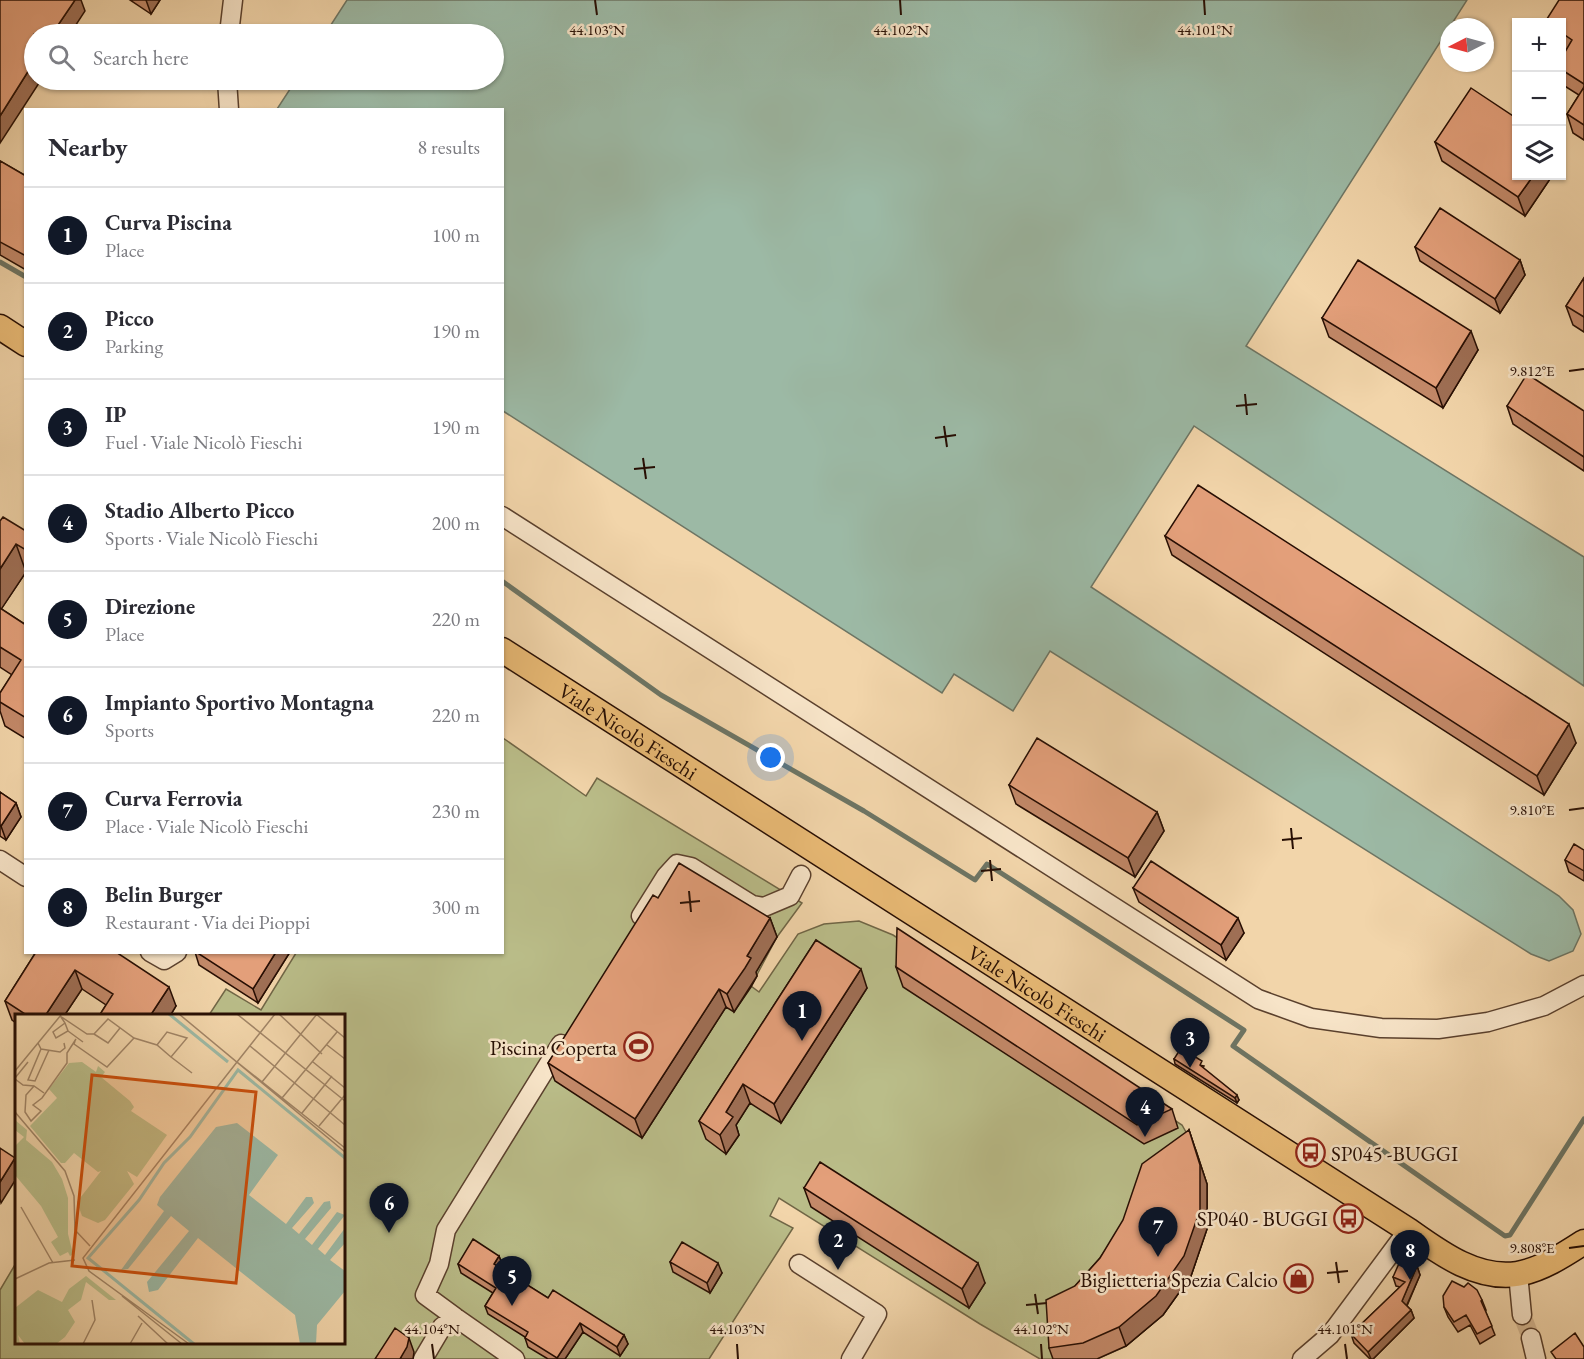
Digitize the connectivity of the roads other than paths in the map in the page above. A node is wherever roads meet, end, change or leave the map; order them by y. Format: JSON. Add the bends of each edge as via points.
{"nodes":[{"id":1,"x":233,"y":0,"type":"edge"},
{"id":2,"x":230,"y":24,"type":"edge"},
{"id":3,"x":228,"y":90,"type":"edge"},
{"id":4,"x":229,"y":108,"type":"edge"},
{"id":5,"x":0,"y":327,"type":"edge"},
{"id":6,"x":24,"y":343,"type":"edge"},
{"id":7,"x":504,"y":517,"type":"edge"},
{"id":8,"x":504,"y":651,"type":"edge"},
{"id":9,"x":0,"y":860,"type":"edge"},
{"id":10,"x":801,"y":875,"type":"dead end"},
{"id":11,"x":24,"y":876,"type":"edge"},
{"id":12,"x":629,"y":935,"type":"edge"},
{"id":13,"x":154,"y":954,"type":"edge"},
{"id":14,"x":174,"y":954,"type":"edge"},
{"id":15,"x":1584,"y":985,"type":"edge"},
{"id":16,"x":568,"y":1033,"type":"edge"},
{"id":17,"x":1408,"y":1230,"type":"junction"},
{"id":18,"x":1584,"y":1242,"type":"edge"},
{"id":19,"x":799,"y":1264,"type":"dead end"},
{"id":20,"x":1518,"y":1274,"type":"junction"},
{"id":21,"x":1522,"y":1315,"type":"tunnel mouth"},
{"id":22,"x":455,"y":1317,"type":"junction"},
{"id":23,"x":1531,"y":1338,"type":"tunnel mouth"},
{"id":24,"x":423,"y":1359,"type":"edge"},
{"id":25,"x":515,"y":1359,"type":"edge"},
{"id":26,"x":851,"y":1359,"type":"edge"},
{"id":27,"x":1302,"y":1359,"type":"edge"},
{"id":28,"x":1536,"y":1359,"type":"edge"}],
"edges":[{"from":1,"to":2,"type":"street"},
{"from":3,"to":4,"type":"street"},
{"from":5,"to":6,"type":"main road"},
{"from":7,"to":15,"type":"street","via":[[1258,999],[1311,1018],[1381,1028],[1438,1029],[1488,1022],[1544,1006]]},
{"from":8,"to":17,"type":"main road","name":"Viale Nicolò Fieschi"},
{"from":9,"to":11,"type":"street"},
{"from":10,"to":12,"type":"street","via":[[790,896],[764,907],[752,905],[691,867],[677,864]]},
{"from":13,"to":14,"type":"street","via":[[164,960]]},
{"from":16,"to":22,"type":"street","via":[[446,1230],[439,1264],[425,1295]]},
{"from":17,"to":20,"type":"main road","name":"Viale Nicolò Fieschi","via":[[1448,1258],[1467,1266]]},
{"from":17,"to":27,"type":"street","via":[[1330,1335]]},
{"from":18,"to":20,"type":"main road","name":"Viale Nicolò Fieschi","via":[[1560,1257]]},
{"from":19,"to":26,"type":"street","via":[[877,1314]]},
{"from":20,"to":21,"type":"street"},
{"from":22,"to":24,"type":"street","via":[[442,1327]]},
{"from":22,"to":25,"type":"street"},
{"from":23,"to":28,"type":"street"}]}
